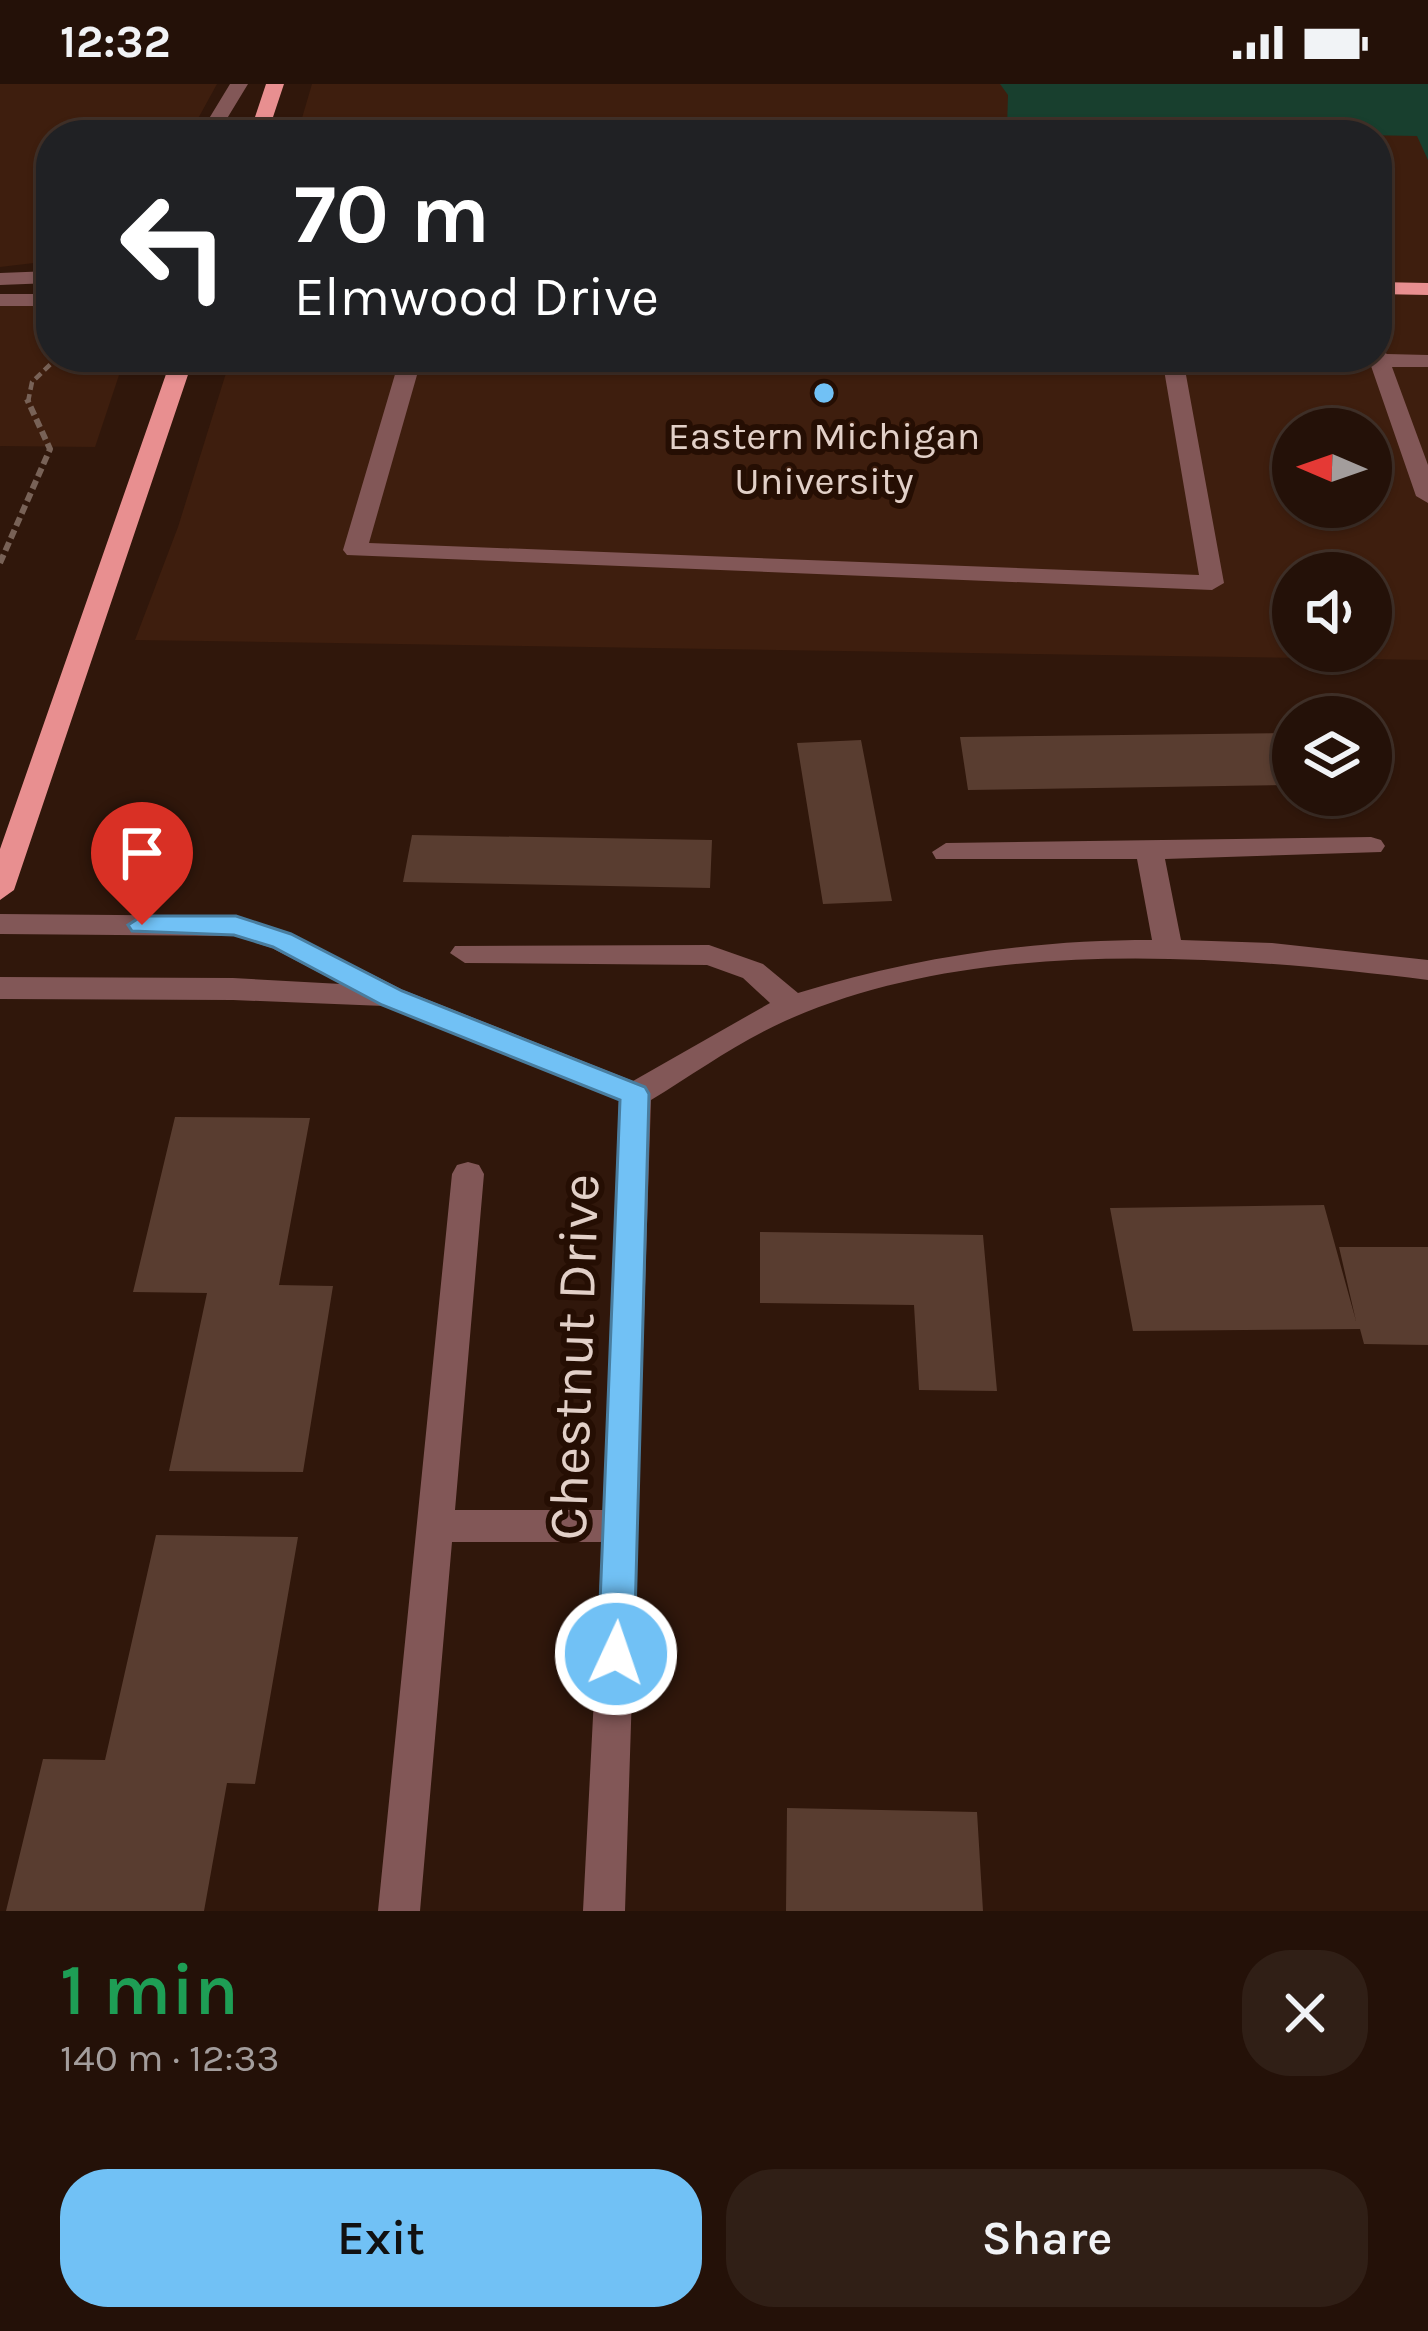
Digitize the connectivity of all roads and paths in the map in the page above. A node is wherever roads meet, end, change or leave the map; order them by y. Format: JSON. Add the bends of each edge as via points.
{"nodes":[{"id":1,"x":239,"y":84,"type":"edge"},
{"id":2,"x":275,"y":84,"type":"edge"},
{"id":3,"x":217,"y":120,"type":"edge"},
{"id":4,"x":263,"y":120,"type":"edge"},
{"id":5,"x":36,"y":273,"type":"edge"},
{"id":6,"x":36,"y":280,"type":"edge"},
{"id":7,"x":1,"y":286,"type":"edge"},
{"id":8,"x":1392,"y":288,"type":"edge"},
{"id":9,"x":1428,"y":289,"type":"edge"},
{"id":10,"x":36,"y":296,"type":"edge"},
{"id":11,"x":1392,"y":358,"type":"edge"},
{"id":12,"x":1428,"y":361,"type":"edge"},
{"id":13,"x":43,"y":372,"type":"edge"},
{"id":14,"x":178,"y":372,"type":"edge"},
{"id":15,"x":407,"y":372,"type":"edge"},
{"id":16,"x":1187,"y":372,"type":"edge"},
{"id":17,"x":1383,"y":372,"type":"edge"},
{"id":18,"x":1428,"y":496,"type":"edge"},
{"id":19,"x":0,"y":563,"type":"edge"},
{"id":20,"x":1371,"y":846,"type":"dead end"},
{"id":21,"x":1149,"y":850,"type":"junction"},
{"id":22,"x":946,"y":852,"type":"dead end"},
{"id":23,"x":0,"y":890,"type":"edge"},
{"id":24,"x":0,"y":924,"type":"edge"},
{"id":25,"x":1168,"y":948,"type":"junction"},
{"id":26,"x":465,"y":953,"type":"dead end"},
{"id":27,"x":1428,"y":970,"type":"edge"},
{"id":28,"x":0,"y":988,"type":"edge"},
{"id":29,"x":392,"y":998,"type":"junction"},
{"id":30,"x":792,"y":1005,"type":"junction"},
{"id":31,"x":635,"y":1094,"type":"junction"},
{"id":32,"x":468,"y":1174,"type":"dead end"},
{"id":33,"x":435,"y":1526,"type":"junction"},
{"id":34,"x":622,"y":1526,"type":"junction"},
{"id":35,"x":399,"y":1911,"type":"edge"},
{"id":36,"x":604,"y":1911,"type":"edge"}],
"edges":[{"from":1,"to":3,"type":"street"},
{"from":2,"to":4,"type":"main road"},
{"from":5,"to":7,"type":"street"},
{"from":6,"to":7,"type":"street"},
{"from":7,"to":10,"type":"street"},
{"from":8,"to":9,"type":"main road"},
{"from":11,"to":12,"type":"street"},
{"from":13,"to":19,"type":"path","via":[[24,403],[50,449]]},
{"from":14,"to":23,"type":"main road"},
{"from":15,"to":16,"type":"street","via":[[355,550],[1213,584]]},
{"from":17,"to":18,"type":"street"},
{"from":20,"to":21,"type":"street"},
{"from":21,"to":22,"type":"street"},
{"from":21,"to":25,"type":"street"},
{"from":24,"to":29,"type":"street","via":[[236,926]]},
{"from":25,"to":27,"type":"street"},
{"from":25,"to":30,"type":"street","via":[[986,961]]},
{"from":26,"to":30,"type":"street","via":[[709,955],[753,971]]},
{"from":28,"to":29,"type":"street"},
{"from":29,"to":31,"type":"street"},
{"from":30,"to":31,"type":"street"},
{"from":31,"to":34,"type":"street","name":"Chestnut Drive"},
{"from":32,"to":33,"type":"street"},
{"from":33,"to":34,"type":"street"},
{"from":33,"to":35,"type":"street"},
{"from":34,"to":36,"type":"street","name":"Chestnut Drive"}]}
